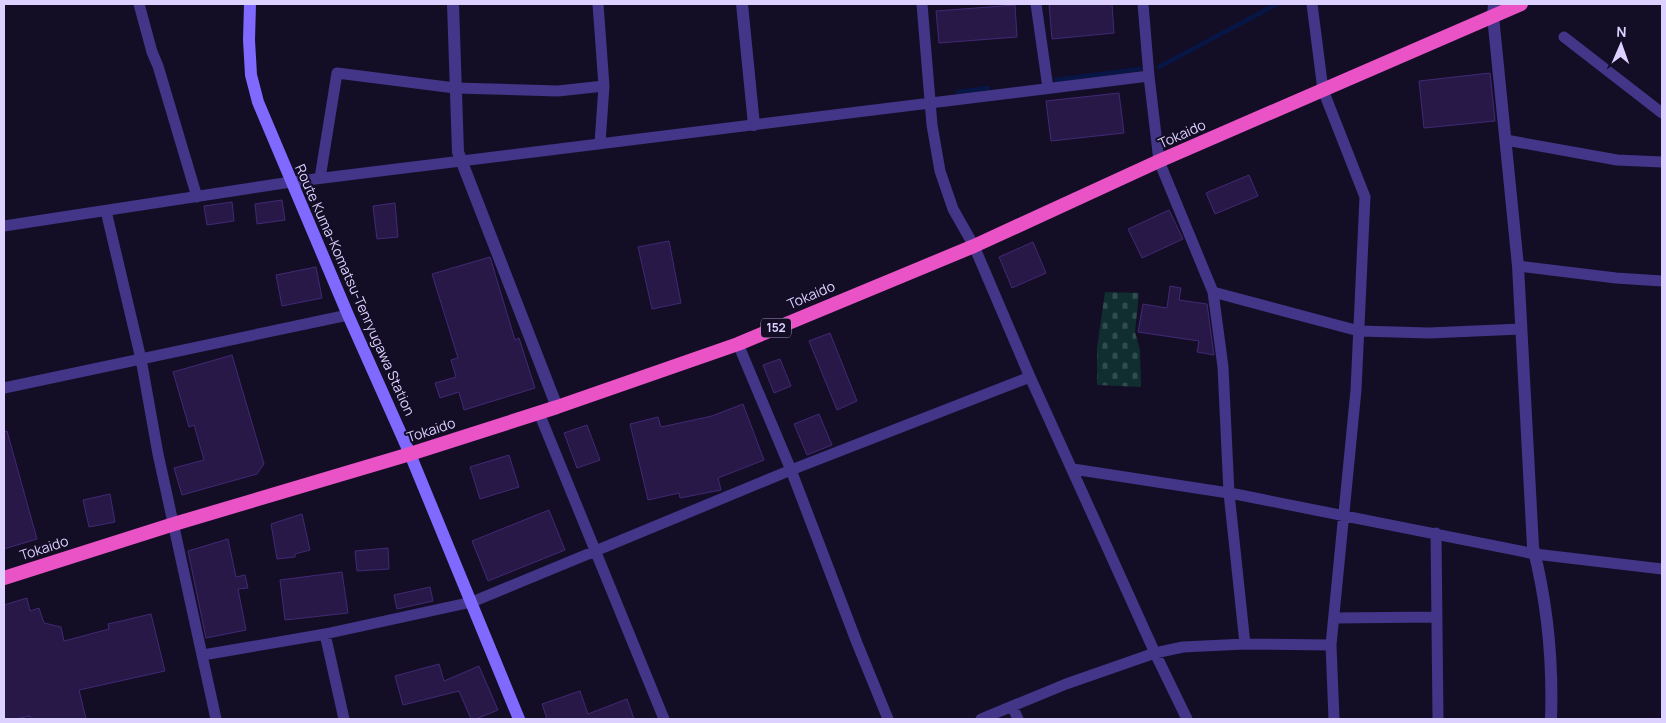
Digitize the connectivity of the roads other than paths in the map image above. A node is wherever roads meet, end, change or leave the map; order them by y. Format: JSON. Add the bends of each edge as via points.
{"nodes":[{"id":1,"x":139,"y":4,"type":"edge"},
{"id":2,"x":250,"y":4,"type":"edge"},
{"id":3,"x":453,"y":4,"type":"edge"},
{"id":4,"x":598,"y":4,"type":"edge"},
{"id":5,"x":742,"y":4,"type":"edge"},
{"id":6,"x":922,"y":4,"type":"edge"},
{"id":7,"x":1036,"y":4,"type":"edge"},
{"id":8,"x":1143,"y":4,"type":"edge"},
{"id":9,"x":1312,"y":4,"type":"edge"},
{"id":10,"x":1521,"y":4,"type":"edge"},
{"id":11,"x":1494,"y":10,"type":"edge"},
{"id":12,"x":1564,"y":37,"type":"dead end"},
{"id":13,"x":1149,"y":76,"type":"junction"},
{"id":14,"x":604,"y":86,"type":"junction"},
{"id":15,"x":455,"y":88,"type":"junction"},
{"id":16,"x":1048,"y":88,"type":"junction"},
{"id":17,"x":1323,"y":90,"type":"junction"},
{"id":18,"x":932,"y":104,"type":"junction"},
{"id":19,"x":1662,"y":113,"type":"edge"},
{"id":20,"x":754,"y":124,"type":"junction"},
{"id":21,"x":1506,"y":140,"type":"junction"},
{"id":22,"x":600,"y":143,"type":"junction"},
{"id":23,"x":461,"y":162,"type":"junction"},
{"id":24,"x":1160,"y":162,"type":"junction"},
{"id":25,"x":1662,"y":162,"type":"edge"},
{"id":26,"x":320,"y":178,"type":"junction"},
{"id":27,"x":291,"y":182,"type":"junction"},
{"id":28,"x":197,"y":196,"type":"junction"},
{"id":29,"x":106,"y":211,"type":"junction"},
{"id":30,"x":4,"y":226,"type":"edge"},
{"id":31,"x":974,"y":246,"type":"junction"},
{"id":32,"x":1518,"y":266,"type":"junction"},
{"id":33,"x":1662,"y":281,"type":"edge"},
{"id":34,"x":1213,"y":292,"type":"junction"},
{"id":35,"x":348,"y":314,"type":"junction"},
{"id":36,"x":1521,"y":329,"type":"junction"},
{"id":37,"x":1359,"y":331,"type":"junction"},
{"id":38,"x":738,"y":344,"type":"junction"},
{"id":39,"x":141,"y":359,"type":"junction"},
{"id":40,"x":1030,"y":377,"type":"junction"},
{"id":41,"x":4,"y":388,"type":"edge"},
{"id":42,"x":557,"y":408,"type":"junction"},
{"id":43,"x":539,"y":413,"type":"junction"},
{"id":44,"x":410,"y":454,"type":"junction"},
{"id":45,"x":1073,"y":469,"type":"junction"},
{"id":46,"x":791,"y":470,"type":"junction"},
{"id":47,"x":1230,"y":493,"type":"junction"},
{"id":48,"x":1343,"y":514,"type":"junction"},
{"id":49,"x":174,"y":524,"type":"junction"},
{"id":50,"x":1436,"y":533,"type":"junction"},
{"id":51,"x":595,"y":550,"type":"junction"},
{"id":52,"x":1535,"y":554,"type":"junction"},
{"id":53,"x":1662,"y":569,"type":"edge"},
{"id":54,"x":4,"y":578,"type":"edge"},
{"id":55,"x":472,"y":602,"type":"junction"},
{"id":56,"x":1334,"y":618,"type":"junction"},
{"id":57,"x":1436,"y":618,"type":"junction"},
{"id":58,"x":325,"y":634,"type":"junction"},
{"id":59,"x":1245,"y":644,"type":"junction"},
{"id":60,"x":1331,"y":645,"type":"junction"},
{"id":61,"x":1155,"y":653,"type":"junction"},
{"id":62,"x":203,"y":655,"type":"junction"},
{"id":63,"x":1012,"y":706,"type":"junction"},
{"id":64,"x":216,"y":719,"type":"edge"},
{"id":65,"x":344,"y":719,"type":"edge"},
{"id":66,"x":519,"y":719,"type":"edge"},
{"id":67,"x":664,"y":719,"type":"edge"},
{"id":68,"x":888,"y":719,"type":"edge"},
{"id":69,"x":981,"y":719,"type":"edge"},
{"id":70,"x":1018,"y":719,"type":"edge"},
{"id":71,"x":1187,"y":719,"type":"edge"},
{"id":72,"x":1334,"y":719,"type":"edge"},
{"id":73,"x":1438,"y":719,"type":"edge"},
{"id":74,"x":1551,"y":719,"type":"edge"}],
"edges":[{"from":1,"to":28,"type":"street"},
{"from":2,"to":27,"type":"main road","name":"Route Kuma-Komatsu-Tenryugawa Station","via":[[251,75],[258,102]]},
{"from":3,"to":15,"type":"street"},
{"from":4,"to":14,"type":"street"},
{"from":5,"to":20,"type":"street"},
{"from":6,"to":18,"type":"street"},
{"from":7,"to":16,"type":"street"},
{"from":8,"to":13,"type":"street"},
{"from":9,"to":17,"type":"street"},
{"from":10,"to":11,"type":"highway","name":"Tokaido","number":"152"},
{"from":11,"to":17,"type":"highway","name":"Tokaido","number":"152"},
{"from":11,"to":21,"type":"street"},
{"from":12,"to":19,"type":"street"},
{"from":13,"to":16,"type":"street"},
{"from":13,"to":24,"type":"street"},
{"from":14,"to":15,"type":"street","via":[[558,92]]},
{"from":14,"to":22,"type":"street"},
{"from":15,"to":23,"type":"street"},
{"from":15,"to":26,"type":"street","via":[[337,73]]},
{"from":16,"to":18,"type":"street"},
{"from":17,"to":24,"type":"highway","name":"Tokaido","number":"152"},
{"from":17,"to":37,"type":"street","via":[[1366,197]]},
{"from":18,"to":20,"type":"street"},
{"from":18,"to":31,"type":"street","via":[[940,171],[953,210]]},
{"from":20,"to":22,"type":"street"},
{"from":21,"to":25,"type":"street","via":[[1617,160]]},
{"from":21,"to":32,"type":"street"},
{"from":22,"to":23,"type":"street"},
{"from":23,"to":26,"type":"street"},
{"from":23,"to":42,"type":"street"},
{"from":24,"to":31,"type":"highway","name":"Tokaido","number":"152"},
{"from":24,"to":34,"type":"street"},
{"from":26,"to":27,"type":"street"},
{"from":27,"to":28,"type":"street"},
{"from":27,"to":35,"type":"main road","name":"Route Kuma-Komatsu-Tenryugawa Station"},
{"from":28,"to":29,"type":"street"},
{"from":29,"to":30,"type":"street"},
{"from":29,"to":39,"type":"street"},
{"from":31,"to":38,"type":"highway","name":"Tokaido","number":"152"},
{"from":31,"to":40,"type":"street"},
{"from":32,"to":33,"type":"street"},
{"from":32,"to":36,"type":"street"},
{"from":34,"to":37,"type":"street"},
{"from":34,"to":47,"type":"street","via":[[1223,367]]},
{"from":35,"to":39,"type":"street"},
{"from":35,"to":44,"type":"main road","name":"Route Kuma-Komatsu-Tenryugawa Station"},
{"from":36,"to":37,"type":"street","via":[[1428,333]]},
{"from":36,"to":52,"type":"street"},
{"from":37,"to":48,"type":"street"},
{"from":38,"to":42,"type":"highway","name":"Tokaido","number":"152"},
{"from":38,"to":46,"type":"street"},
{"from":39,"to":41,"type":"street"},
{"from":39,"to":49,"type":"street"},
{"from":40,"to":45,"type":"street"},
{"from":40,"to":46,"type":"street"},
{"from":42,"to":43,"type":"highway","name":"Tokaido","number":"152"},
{"from":43,"to":44,"type":"highway","name":"Tokaido","number":"152"},
{"from":43,"to":51,"type":"street"},
{"from":44,"to":49,"type":"highway","name":"Tokaido","number":"152"},
{"from":44,"to":55,"type":"main road","name":"Route Kuma-Komatsu-Tenryugawa Station"},
{"from":45,"to":47,"type":"street"},
{"from":45,"to":61,"type":"street"},
{"from":46,"to":51,"type":"street"},
{"from":46,"to":68,"type":"street"},
{"from":47,"to":48,"type":"street"},
{"from":47,"to":59,"type":"street"},
{"from":48,"to":50,"type":"street"},
{"from":48,"to":56,"type":"street"},
{"from":49,"to":54,"type":"highway","name":"Tokaido","number":"152"},
{"from":49,"to":62,"type":"street"},
{"from":50,"to":52,"type":"street"},
{"from":50,"to":57,"type":"street"},
{"from":51,"to":55,"type":"street"},
{"from":51,"to":67,"type":"street"},
{"from":52,"to":53,"type":"street"},
{"from":52,"to":74,"type":"street","via":[[1542,579],[1550,652]]},
{"from":55,"to":58,"type":"street"},
{"from":55,"to":66,"type":"main road","name":"Route Kuma-Komatsu-Tenryugawa Station"},
{"from":56,"to":57,"type":"street"},
{"from":56,"to":60,"type":"street"},
{"from":57,"to":73,"type":"street"},
{"from":58,"to":62,"type":"street"},
{"from":58,"to":65,"type":"street"},
{"from":59,"to":60,"type":"street"},
{"from":59,"to":61,"type":"street","via":[[1183,647]]},
{"from":60,"to":72,"type":"street"},
{"from":61,"to":63,"type":"street"},
{"from":61,"to":71,"type":"street"},
{"from":62,"to":64,"type":"street"},
{"from":63,"to":69,"type":"street"},
{"from":63,"to":70,"type":"street"}]}
